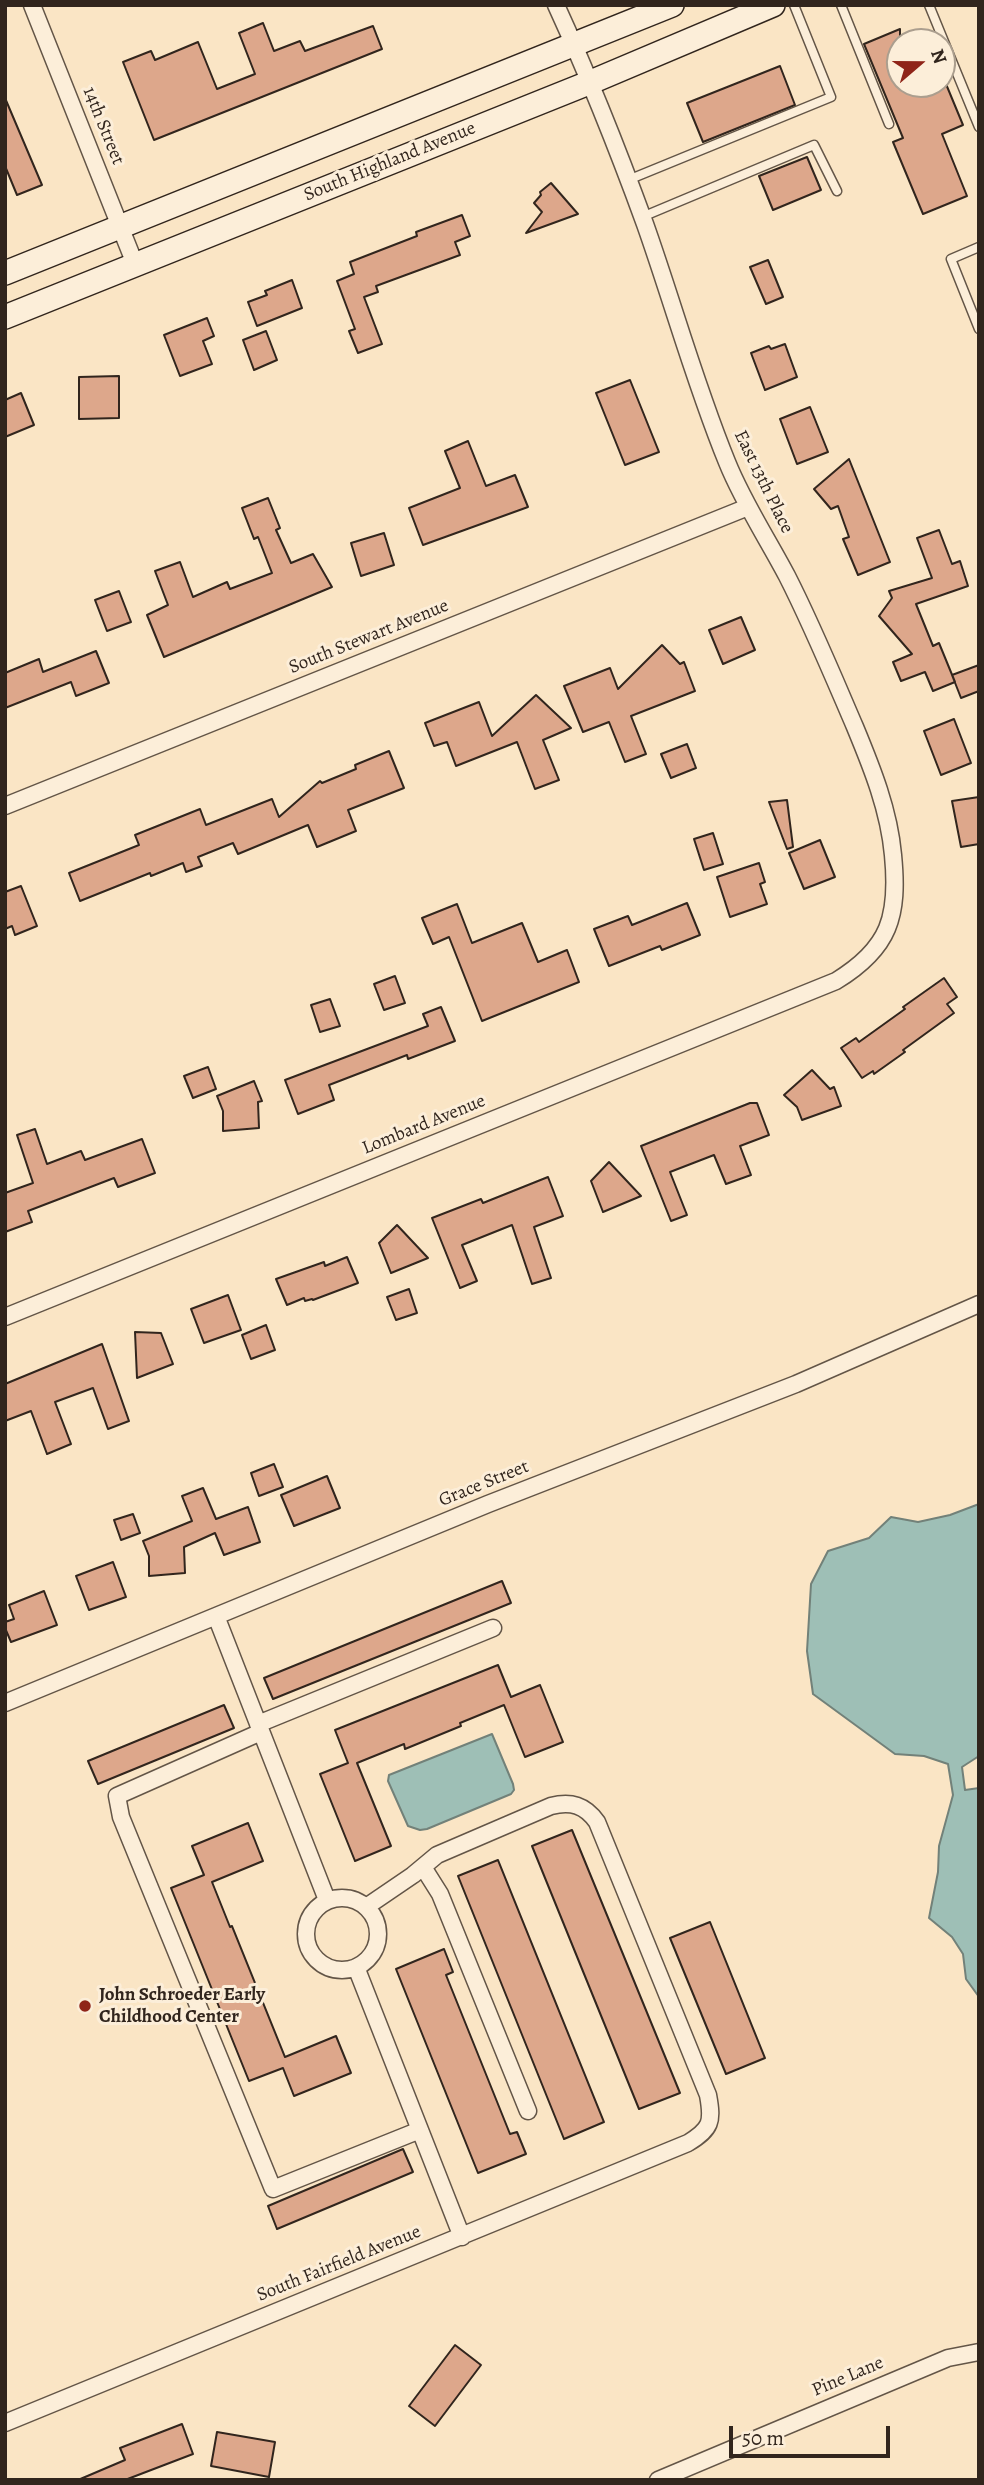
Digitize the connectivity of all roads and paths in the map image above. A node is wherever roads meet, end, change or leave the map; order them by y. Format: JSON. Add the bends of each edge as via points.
{"nodes":[{"id":1,"x":32,"y":5,"type":"edge"},
{"id":2,"x":556,"y":5,"type":"edge"},
{"id":3,"x":672,"y":5,"type":"edge"},
{"id":4,"x":773,"y":5,"type":"edge"},
{"id":5,"x":794,"y":5,"type":"edge"},
{"id":6,"x":841,"y":5,"type":"edge"},
{"id":7,"x":929,"y":5,"type":"edge"},
{"id":8,"x":575,"y":46,"type":"junction"},
{"id":9,"x":591,"y":82,"type":"junction"},
{"id":10,"x":889,"y":124,"type":"dead end"},
{"id":11,"x":979,"y":127,"type":"edge"},
{"id":12,"x":628,"y":180,"type":"junction"},
{"id":13,"x":837,"y":191,"type":"dead end"},
{"id":14,"x":642,"y":217,"type":"junction"},
{"id":15,"x":121,"y":227,"type":"junction"},
{"id":16,"x":979,"y":247,"type":"edge"},
{"id":17,"x":135,"y":264,"type":"junction"},
{"id":18,"x":5,"y":273,"type":"edge"},
{"id":19,"x":5,"y":317,"type":"edge"},
{"id":20,"x":979,"y":329,"type":"edge"},
{"id":21,"x":748,"y":507,"type":"junction"},
{"id":22,"x":5,"y":806,"type":"edge"},
{"id":23,"x":857,"y":968,"type":"joint"},
{"id":24,"x":979,"y":1304,"type":"edge"},
{"id":25,"x":5,"y":1317,"type":"edge"},
{"id":26,"x":216,"y":1616,"type":"junction"},
{"id":27,"x":493,"y":1628,"type":"dead end"},
{"id":28,"x":5,"y":1703,"type":"edge"},
{"id":29,"x":260,"y":1728,"type":"junction"},
{"id":30,"x":423,"y":1867,"type":"junction"},
{"id":31,"x":327,"y":1900,"type":"junction"},
{"id":32,"x":366,"y":1907,"type":"junction"},
{"id":33,"x":356,"y":1967,"type":"junction"},
{"id":34,"x":528,"y":2111,"type":"dead end"},
{"id":35,"x":420,"y":2130,"type":"junction"},
{"id":36,"x":462,"y":2237,"type":"junction"},
{"id":37,"x":979,"y":2352,"type":"edge"},
{"id":38,"x":5,"y":2423,"type":"edge"},
{"id":39,"x":658,"y":2480,"type":"edge"}],
"edges":[{"from":1,"to":15,"type":"street","name":"14th Street"},
{"from":2,"to":8,"type":"street","name":"East 13th Place"},
{"from":3,"to":8,"type":"main road","name":"South Highland Avenue"},
{"from":4,"to":9,"type":"main road","name":"South Highland Avenue"},
{"from":5,"to":12,"type":"lane","via":[[831,97]]},
{"from":6,"to":10,"type":"lane"},
{"from":7,"to":11,"type":"lane"},
{"from":8,"to":9,"type":"street","name":"East 13th Place"},
{"from":8,"to":15,"type":"main road","name":"South Highland Avenue"},
{"from":9,"to":12,"type":"street","name":"East 13th Place"},
{"from":9,"to":17,"type":"main road","name":"South Highland Avenue"},
{"from":12,"to":14,"type":"street","name":"East 13th Place"},
{"from":13,"to":14,"type":"lane","via":[[814,145]]},
{"from":14,"to":21,"type":"street","name":"East 13th Place","via":[[684,347]]},
{"from":15,"to":17,"type":"street","name":"14th Street"},
{"from":15,"to":18,"type":"main road","name":"South Highland Avenue"},
{"from":16,"to":20,"type":"lane","via":[[951,259]]},
{"from":17,"to":19,"type":"main road","name":"South Highland Avenue"},
{"from":21,"to":22,"type":"street","name":"South Stewart Avenue"},
{"from":21,"to":23,"type":"street","name":"East 13th Place","via":[[811,623],[874,772],[891,835],[895,890],[887,932],[875,952]]},
{"from":23,"to":25,"type":"street","name":"Lombard Avenue","via":[[836,981]]},
{"from":24,"to":26,"type":"street","name":"Grace Street","via":[[796,1384]]},
{"from":26,"to":28,"type":"street","name":"Grace Street"},
{"from":26,"to":29,"type":"street"},
{"from":27,"to":29,"type":"street"},
{"from":29,"to":31,"type":"street"},
{"from":29,"to":35,"type":"street","via":[[117,1796],[121,1817],[273,2189]]},
{"from":30,"to":32,"type":"street"},
{"from":30,"to":34,"type":"street","via":[[439,1894]]},
{"from":30,"to":36,"type":"street","name":"South Fairfield Avenue","via":[[457,1845],[551,1806],[563,1803],[584,1808],[597,1822],[711,2110],[705,2133],[688,2143]]},
{"from":31,"to":32,"type":"street","via":[[348,1897]]},
{"from":31,"to":33,"type":"street","via":[[307,1922],[310,1952],[335,1970]]},
{"from":32,"to":33,"type":"street","via":[[378,1935],[372,1954]]},
{"from":33,"to":35,"type":"street"},
{"from":35,"to":36,"type":"street"},
{"from":36,"to":38,"type":"street","name":"South Fairfield Avenue"},
{"from":37,"to":39,"type":"street","name":"Pine Lane","via":[[948,2358]]}]}
